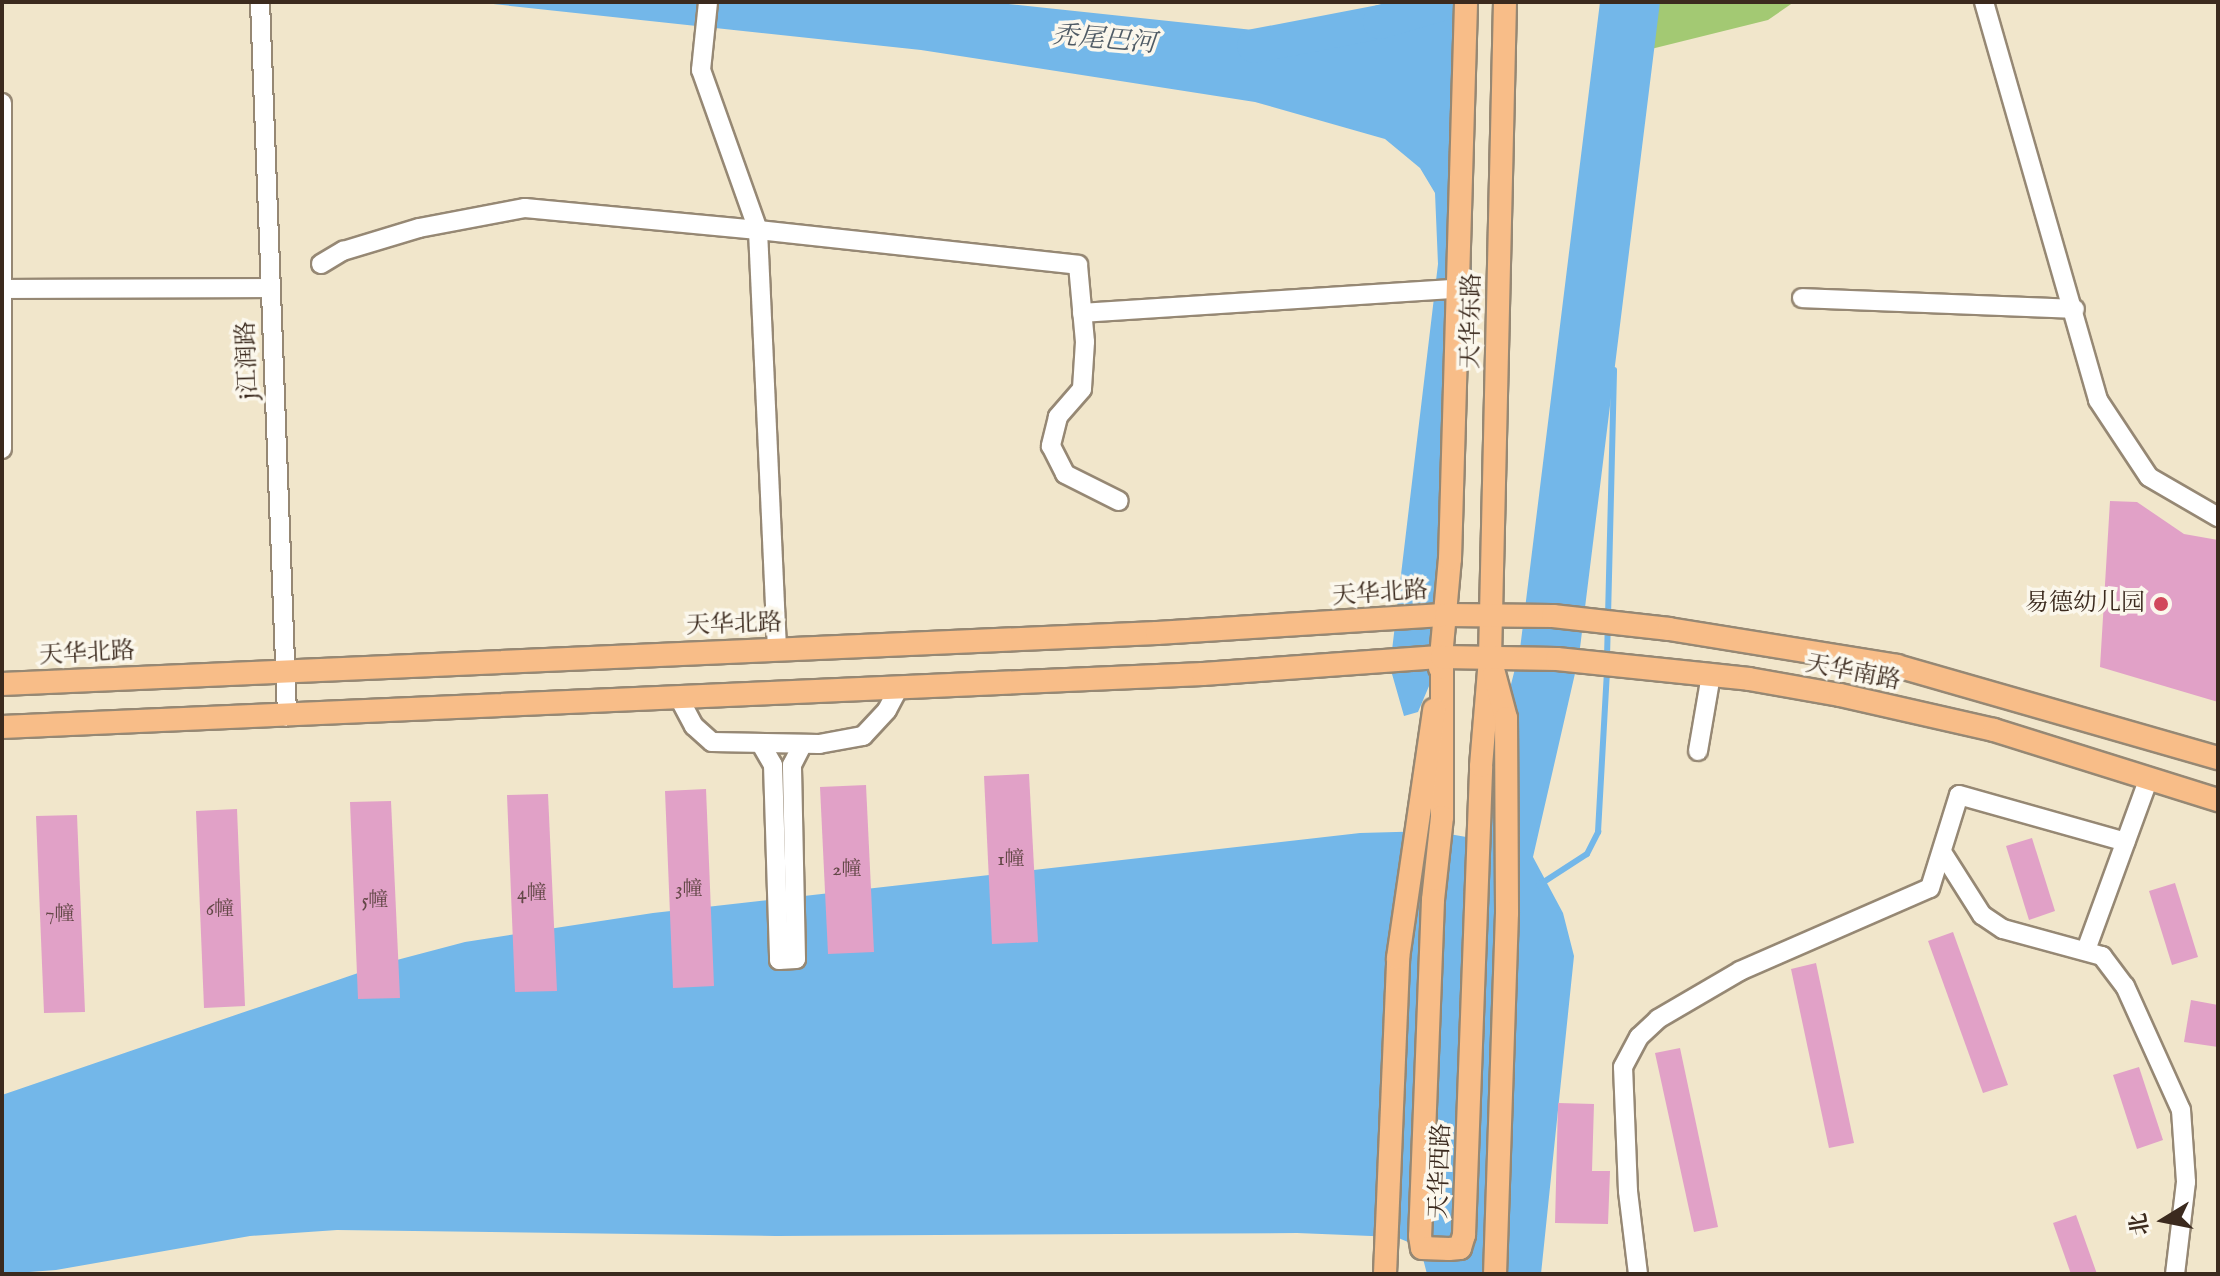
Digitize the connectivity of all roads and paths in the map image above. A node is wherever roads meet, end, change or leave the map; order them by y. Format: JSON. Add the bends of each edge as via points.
{"nodes":[{"id":1,"x":260,"y":2,"type":"edge"},
{"id":2,"x":708,"y":2,"type":"edge"},
{"id":3,"x":1466,"y":2,"type":"edge"},
{"id":4,"x":1505,"y":2,"type":"edge"},
{"id":5,"x":1984,"y":2,"type":"edge"},
{"id":6,"x":2,"y":103,"type":"edge"},
{"id":7,"x":758,"y":230,"type":"junction"},
{"id":8,"x":321,"y":264,"type":"dead end"},
{"id":9,"x":270,"y":288,"type":"junction"},
{"id":10,"x":3,"y":289,"type":"edge"},
{"id":11,"x":1458,"y":289,"type":"junction"},
{"id":12,"x":1802,"y":298,"type":"dead end"},
{"id":13,"x":2075,"y":309,"type":"junction"},
{"id":14,"x":1082,"y":313,"type":"junction"},
{"id":15,"x":2,"y":449,"type":"edge"},
{"id":16,"x":1119,"y":501,"type":"dead end"},
{"id":17,"x":2218,"y":517,"type":"edge"},
{"id":18,"x":1468,"y":615,"type":"junction"},
{"id":19,"x":1443,"y":647,"type":"junction"},
{"id":20,"x":777,"y":649,"type":"junction"},
{"id":21,"x":1490,"y":649,"type":"junction"},
{"id":22,"x":282,"y":671,"type":"junction"},
{"id":23,"x":1711,"y":675,"type":"junction"},
{"id":24,"x":2,"y":684,"type":"edge"},
{"id":25,"x":899,"y":687,"type":"junction"},
{"id":26,"x":679,"y":698,"type":"junction"},
{"id":27,"x":287,"y":716,"type":"junction"},
{"id":28,"x":2,"y":727,"type":"edge"},
{"id":29,"x":802,"y":745,"type":"junction"},
{"id":30,"x":762,"y":746,"type":"junction"},
{"id":31,"x":1698,"y":751,"type":"dead end"},
{"id":32,"x":2218,"y":758,"type":"edge"},
{"id":33,"x":2149,"y":778,"type":"junction"},
{"id":34,"x":2218,"y":800,"type":"edge"},
{"id":35,"x":2126,"y":842,"type":"junction"},
{"id":36,"x":1942,"y":852,"type":"junction"},
{"id":37,"x":2086,"y":950,"type":"junction"},
{"id":38,"x":1385,"y":1274,"type":"edge"},
{"id":39,"x":1495,"y":1274,"type":"edge"},
{"id":40,"x":1638,"y":1274,"type":"edge"},
{"id":41,"x":2175,"y":1274,"type":"edge"}],
"edges":[{"from":1,"to":9,"type":"street","name":"j江润路"},
{"from":2,"to":7,"type":"street","via":[[701,70]]},
{"from":3,"to":11,"type":"main road","name":"天华东路"},
{"from":4,"to":18,"type":"main road","name":"天华东路"},
{"from":5,"to":13,"type":"street"},
{"from":6,"to":10,"type":"street"},
{"from":7,"to":8,"type":"street","via":[[525,208],[419,228],[343,251]]},
{"from":7,"to":14,"type":"street","via":[[1078,265]]},
{"from":7,"to":20,"type":"street"},
{"from":9,"to":10,"type":"street"},
{"from":9,"to":22,"type":"street","name":"j江润路"},
{"from":10,"to":15,"type":"street"},
{"from":11,"to":14,"type":"street"},
{"from":11,"to":18,"type":"main road","name":"天华东路"},
{"from":12,"to":13,"type":"street"},
{"from":13,"to":17,"type":"street","via":[[2098,400],[2149,477]]},
{"from":14,"to":16,"type":"street","via":[[1082,389],[1058,417],[1051,446],[1065,474]]},
{"from":18,"to":19,"type":"main road","name":"天华东路"},
{"from":18,"to":20,"type":"main road","name":"天华北路"},
{"from":18,"to":21,"type":"main road","name":"天华东路"},
{"from":18,"to":32,"type":"main road","name":"天华南路","via":[[1553,616],[1669,629],[1897,666]]},
{"from":19,"to":21,"type":"main road","name":"天华南路","via":[[1466,657]]},
{"from":19,"to":21,"type":"main road","name":"天华西路","via":[[1442,817],[1433,900],[1420,1208],[1420,1244],[1427,1248],[1456,1249],[1463,1243]]},
{"from":19,"to":25,"type":"main road","via":[[1375,665]]},
{"from":19,"to":38,"type":"main road","via":[[1405,891],[1393,1026]]},
{"from":20,"to":22,"type":"main road","name":"天华北路"},
{"from":21,"to":23,"type":"main road","name":"天华南路"},
{"from":21,"to":39,"type":"main road","via":[[1506,718],[1507,913]]},
{"from":22,"to":24,"type":"main road","name":"天华北路"},
{"from":22,"to":27,"type":"street","name":"j江润路"},
{"from":23,"to":31,"type":"street"},
{"from":23,"to":33,"type":"main road","name":"天华南路","via":[[1840,695],[1994,730]]},
{"from":25,"to":26,"type":"main road"},
{"from":25,"to":29,"type":"street","via":[[863,736]]},
{"from":26,"to":27,"type":"main road"},
{"from":26,"to":30,"type":"street","via":[[703,737],[723,746]]},
{"from":27,"to":28,"type":"main road"},
{"from":29,"to":30,"type":"street"},
{"from":29,"to":30,"type":"street","via":[[792,765],[796,959],[779,960],[773,765]]},
{"from":33,"to":34,"type":"main road","name":"天华南路"},
{"from":33,"to":35,"type":"street"},
{"from":35,"to":36,"type":"street","via":[[1959,795]]},
{"from":35,"to":37,"type":"street"},
{"from":36,"to":37,"type":"street","via":[[1982,915],[2003,929]]},
{"from":36,"to":40,"type":"street","via":[[1930,888],[1740,971],[1658,1019],[1634,1044],[1623,1067],[1623,1094]]},
{"from":37,"to":41,"type":"street","via":[[2111,963],[2125,986],[2181,1110],[2186,1182]]}]}
